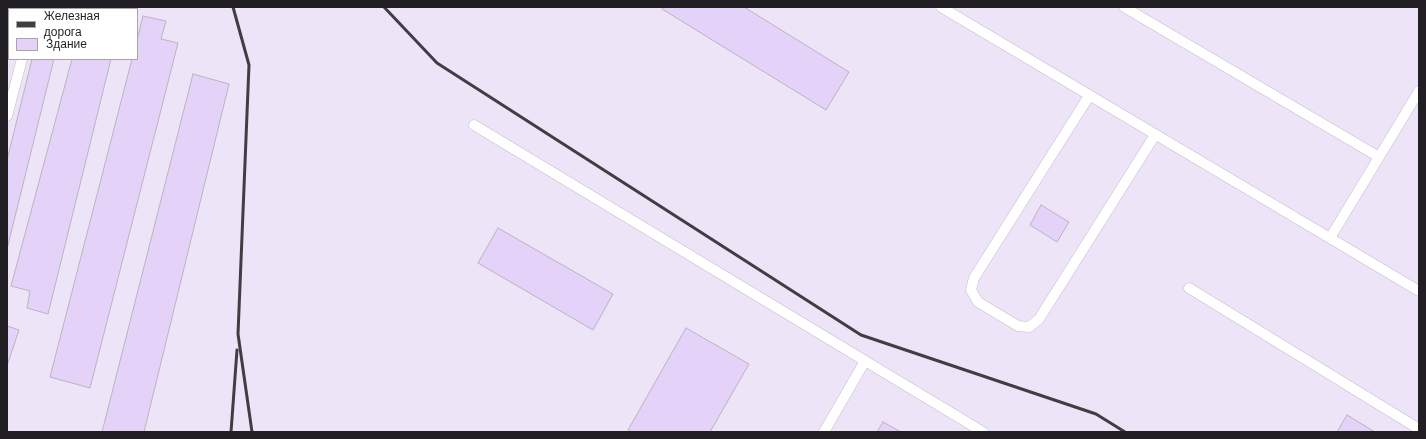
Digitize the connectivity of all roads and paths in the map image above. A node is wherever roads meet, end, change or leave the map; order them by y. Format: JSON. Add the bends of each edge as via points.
{"nodes":[{"id":1,"x":941,"y":7,"type":"edge"},
{"id":2,"x":1124,"y":7,"type":"edge"},
{"id":3,"x":22,"y":60,"type":"edge"},
{"id":4,"x":1419,"y":91,"type":"edge"},
{"id":5,"x":1089,"y":96,"type":"junction"},
{"id":6,"x":7,"y":116,"type":"edge"},
{"id":7,"x":474,"y":126,"type":"dead end"},
{"id":8,"x":1155,"y":135,"type":"junction"},
{"id":9,"x":1378,"y":157,"type":"junction"},
{"id":10,"x":1330,"y":238,"type":"junction"},
{"id":11,"x":1188,"y":288,"type":"dead end"},
{"id":12,"x":1419,"y":291,"type":"edge"},
{"id":13,"x":865,"y":361,"type":"junction"},
{"id":14,"x":1419,"y":429,"type":"edge"},
{"id":15,"x":824,"y":432,"type":"edge"},
{"id":16,"x":983,"y":432,"type":"edge"}],
"edges":[{"from":1,"to":5,"type":"lane"},
{"from":2,"to":9,"type":"lane"},
{"from":3,"to":6,"type":"lane"},
{"from":4,"to":9,"type":"lane"},
{"from":5,"to":8,"type":"lane"},
{"from":5,"to":8,"type":"lane","via":[[974,278],[971,290],[978,302],[1018,326],[1029,327],[1039,319]]},
{"from":7,"to":13,"type":"lane"},
{"from":8,"to":10,"type":"lane"},
{"from":9,"to":10,"type":"lane"},
{"from":10,"to":12,"type":"lane"},
{"from":11,"to":14,"type":"lane"},
{"from":13,"to":15,"type":"lane"},
{"from":13,"to":16,"type":"lane"}]}
